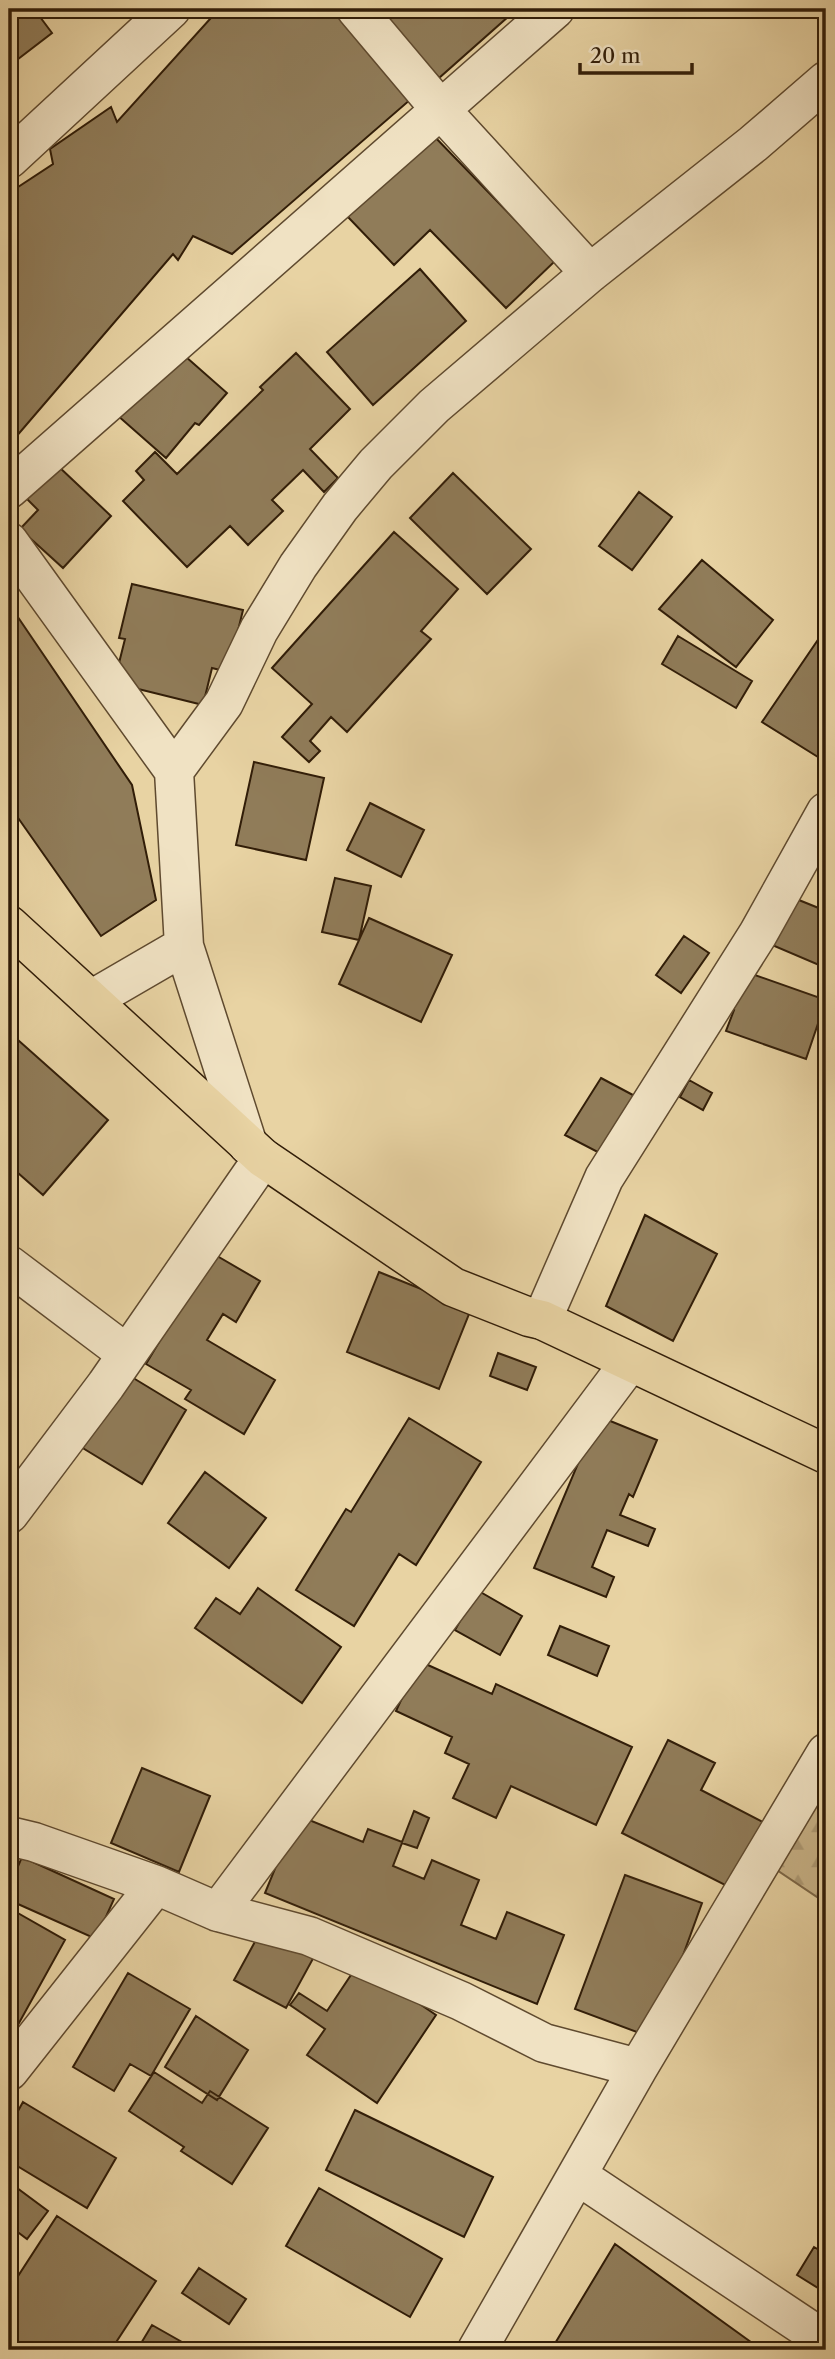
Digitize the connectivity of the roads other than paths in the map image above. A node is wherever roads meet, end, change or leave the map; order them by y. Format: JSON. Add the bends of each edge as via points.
{"nodes":[{"id":1,"x":172,"y":9,"type":"edge"},
{"id":2,"x":356,"y":9,"type":"edge"},
{"id":3,"x":555,"y":9,"type":"edge"},
{"id":4,"x":826,"y":81,"type":"edge"},
{"id":5,"x":440,"y":110,"type":"junction"},
{"id":6,"x":9,"y":159,"type":"edge"},
{"id":7,"x":590,"y":273,"type":"junction"},
{"id":8,"x":9,"y":489,"type":"edge"},
{"id":9,"x":9,"y":542,"type":"edge"},
{"id":10,"x":174,"y":771,"type":"junction"},
{"id":11,"x":826,"y":812,"type":"edge"},
{"id":12,"x":9,"y":925,"type":"edge"},
{"id":13,"x":184,"y":946,"type":"junction"},
{"id":14,"x":91,"y":1000,"type":"junction"},
{"id":15,"x":255,"y":1152,"type":"junction"},
{"id":16,"x":9,"y":1265,"type":"edge"},
{"id":17,"x":542,"y":1320,"type":"junction"},
{"id":18,"x":127,"y":1354,"type":"junction"},
{"id":19,"x":630,"y":1362,"type":"junction"},
{"id":20,"x":826,"y":1454,"type":"edge"},
{"id":21,"x":9,"y":1514,"type":"edge"},
{"id":22,"x":826,"y":1753,"type":"edge"},
{"id":23,"x":9,"y":1836,"type":"edge"},
{"id":24,"x":156,"y":1885,"type":"junction"},
{"id":25,"x":218,"y":1912,"type":"junction"},
{"id":26,"x":638,"y":2068,"type":"junction"},
{"id":27,"x":9,"y":2071,"type":"edge"},
{"id":28,"x":577,"y":2175,"type":"junction"},
{"id":29,"x":826,"y":2341,"type":"edge"},
{"id":30,"x":477,"y":2350,"type":"edge"}],
"edges":[{"from":1,"to":6,"type":"street"},
{"from":2,"to":5,"type":"street"},
{"from":3,"to":5,"type":"street"},
{"from":4,"to":7,"type":"street"},
{"from":5,"to":7,"type":"street"},
{"from":5,"to":8,"type":"street"},
{"from":7,"to":10,"type":"street","via":[[434,406],[340,507],[259,629],[224,703]]},
{"from":9,"to":10,"type":"street"},
{"from":10,"to":13,"type":"street"},
{"from":11,"to":17,"type":"street","via":[[758,934],[604,1178]]},
{"from":12,"to":14,"type":"main road"},
{"from":13,"to":14,"type":"street"},
{"from":13,"to":15,"type":"street"},
{"from":14,"to":15,"type":"main road"},
{"from":15,"to":17,"type":"main road","via":[[453,1287]]},
{"from":15,"to":18,"type":"street"},
{"from":16,"to":18,"type":"street"},
{"from":17,"to":19,"type":"main road"},
{"from":18,"to":21,"type":"street"},
{"from":19,"to":20,"type":"main road"},
{"from":19,"to":25,"type":"street"},
{"from":22,"to":26,"type":"street"},
{"from":23,"to":24,"type":"street"},
{"from":24,"to":25,"type":"street"},
{"from":24,"to":27,"type":"street"},
{"from":25,"to":26,"type":"street","via":[[309,1936],[461,2001],[544,2043]]},
{"from":26,"to":28,"type":"street"},
{"from":28,"to":29,"type":"street"},
{"from":28,"to":30,"type":"street"}]}
